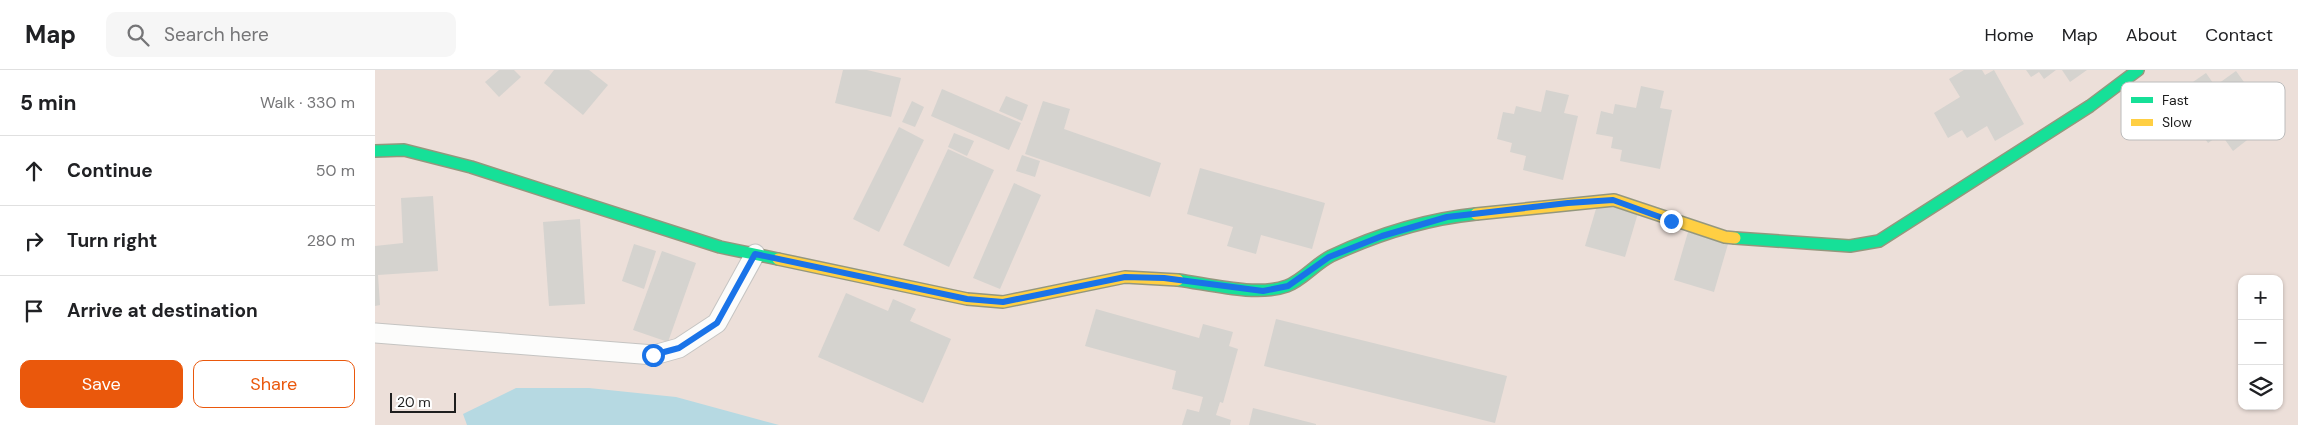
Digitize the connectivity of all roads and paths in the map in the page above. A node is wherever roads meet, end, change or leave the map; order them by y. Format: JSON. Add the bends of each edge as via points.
{"nodes":[{"id":1,"x":2138,"y":70,"type":"edge"},
{"id":2,"x":2122,"y":82,"type":"edge"},
{"id":3,"x":2121,"y":83,"type":"edge"},
{"id":4,"x":375,"y":151,"type":"edge"},
{"id":5,"x":755,"y":254,"type":"junction"},
{"id":6,"x":375,"y":334,"type":"edge"}],
"edges":[{"from":1,"to":2,"type":"street"},
{"from":3,"to":5,"type":"street","via":[[1879,241],[1850,246],[1725,237],[1613,200],[1447,217],[1382,236],[1329,257],[1288,286],[1263,291],[1164,278],[1125,277],[1003,302],[967,299]]},
{"from":4,"to":5,"type":"street","via":[[404,150],[471,167],[720,246]]},
{"from":5,"to":6,"type":"street","via":[[717,323],[679,348],[653,355]]}]}
